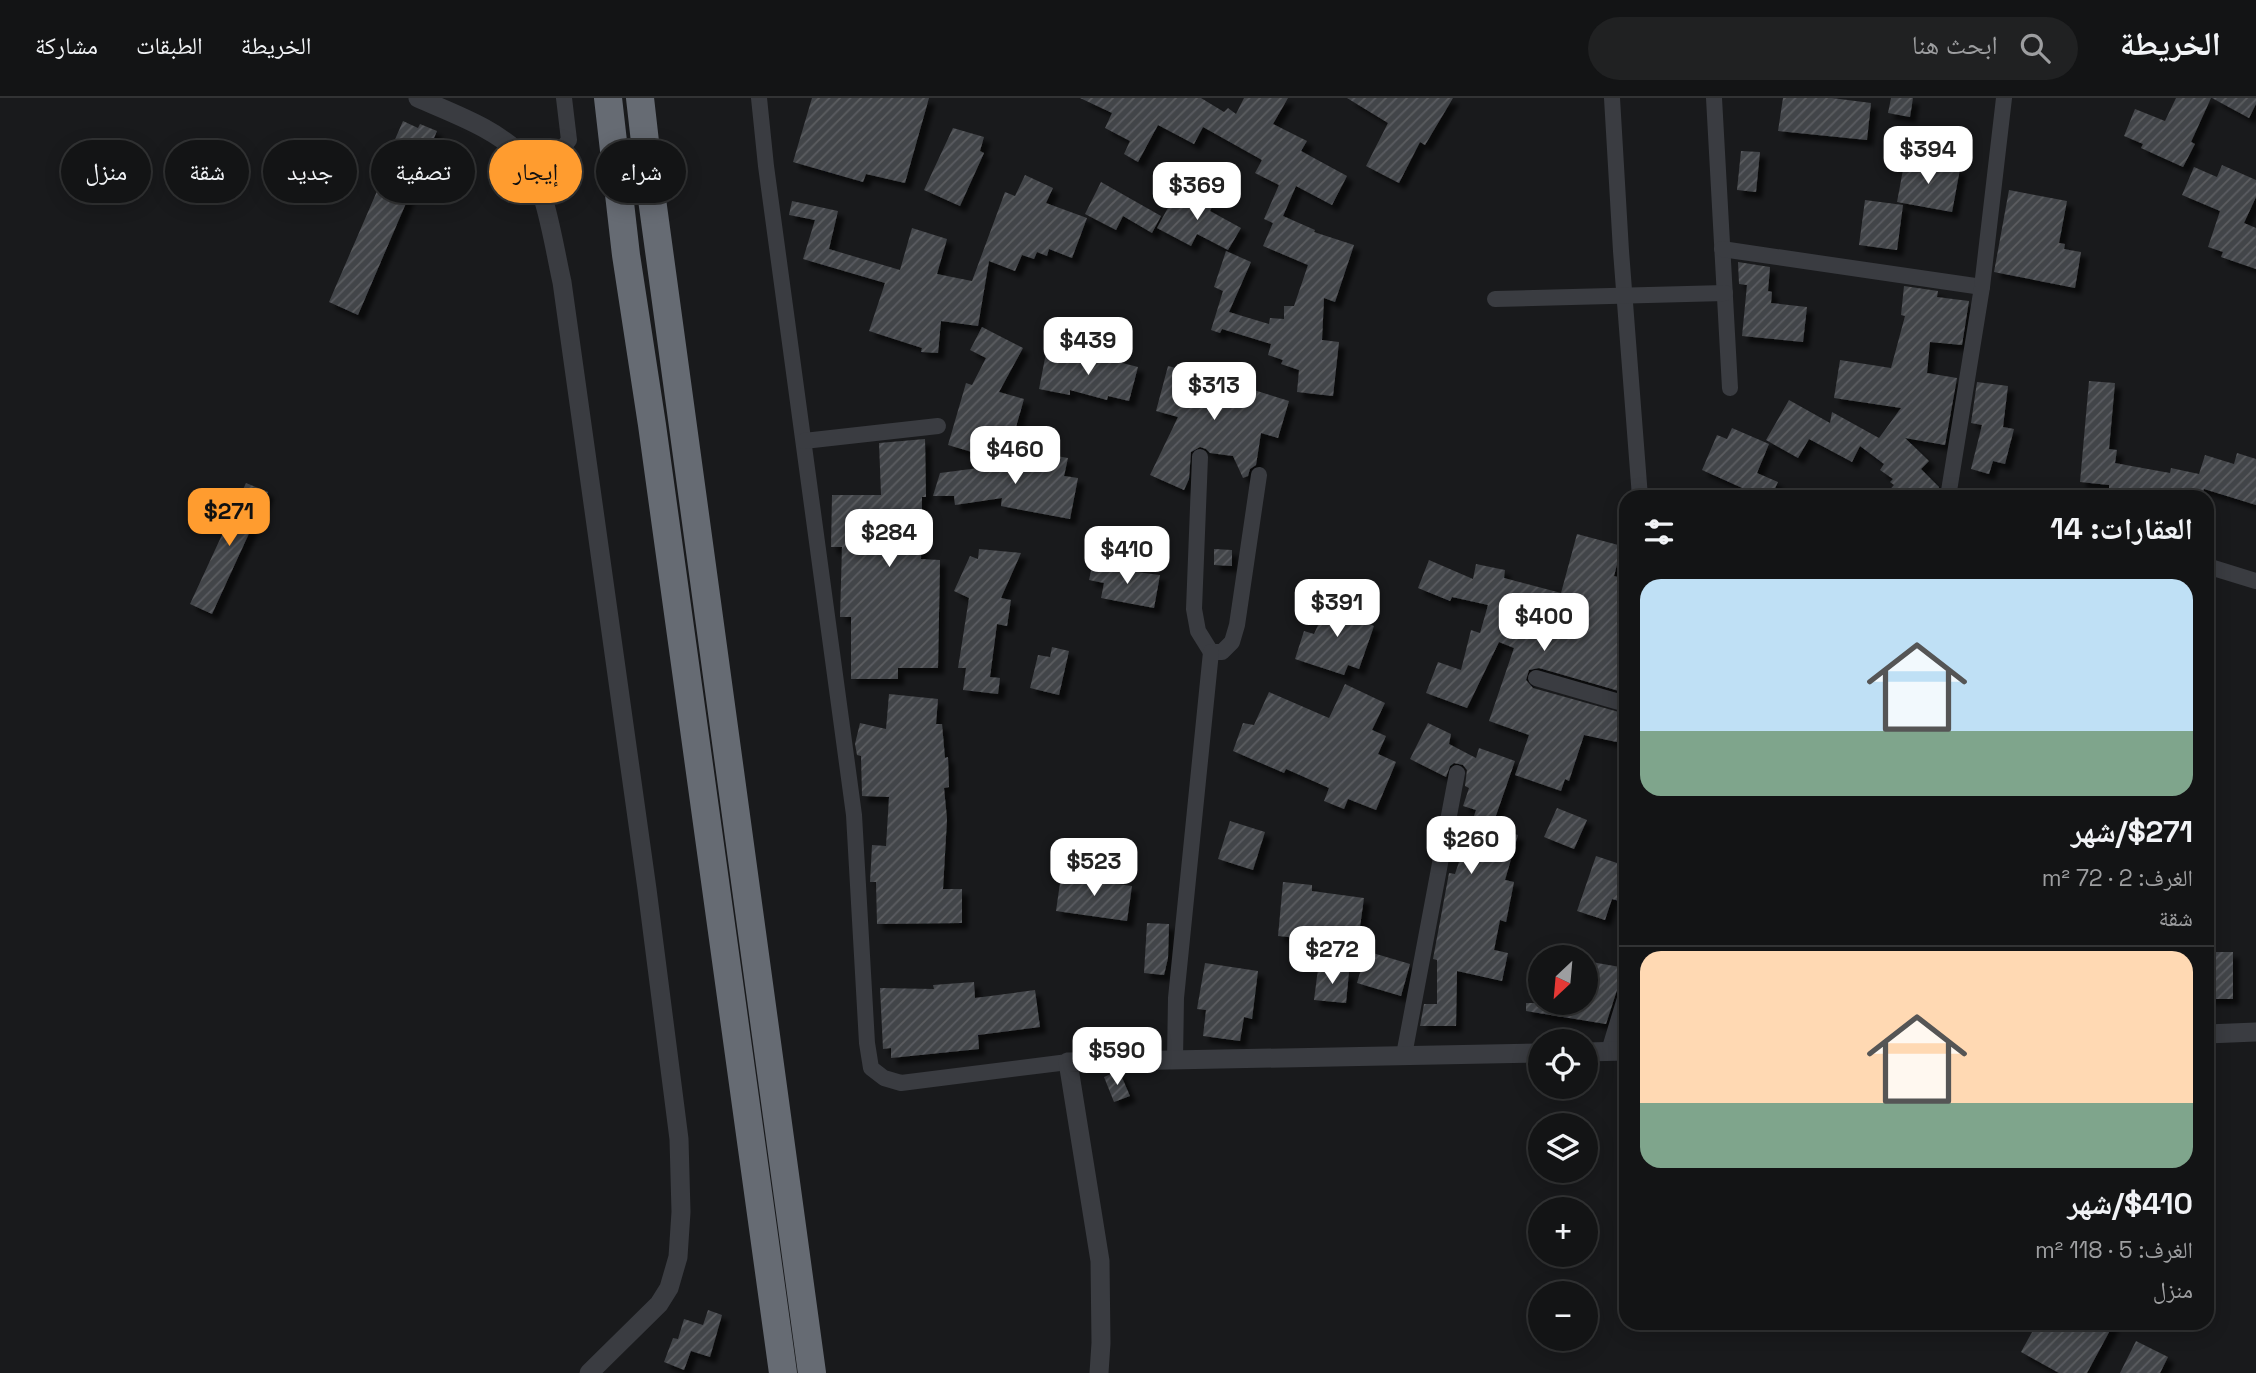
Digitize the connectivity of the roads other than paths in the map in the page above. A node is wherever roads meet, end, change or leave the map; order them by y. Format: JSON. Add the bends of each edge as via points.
{"nodes":[{"id":1,"x":418,"y":98,"type":"edge"},
{"id":2,"x":564,"y":98,"type":"edge"},
{"id":3,"x":608,"y":98,"type":"edge"},
{"id":4,"x":640,"y":98,"type":"edge"},
{"id":5,"x":759,"y":98,"type":"edge"},
{"id":6,"x":1612,"y":98,"type":"edge"},
{"id":7,"x":1714,"y":98,"type":"edge"},
{"id":8,"x":2004,"y":98,"type":"edge"},
{"id":9,"x":501,"y":140,"type":"edge"},
{"id":10,"x":569,"y":140,"type":"edge"},
{"id":11,"x":545,"y":203,"type":"edge"},
{"id":12,"x":1722,"y":249,"type":"junction"},
{"id":13,"x":1982,"y":287,"type":"junction"},
{"id":14,"x":1725,"y":293,"type":"junction"},
{"id":15,"x":1624,"y":296,"type":"junction"},
{"id":16,"x":1494,"y":299,"type":"dead end"},
{"id":17,"x":1730,"y":388,"type":"dead end"},
{"id":18,"x":938,"y":426,"type":"dead end"},
{"id":19,"x":804,"y":441,"type":"junction"},
{"id":20,"x":1200,"y":457,"type":"dead end"},
{"id":21,"x":1259,"y":475,"type":"dead end"},
{"id":22,"x":1639,"y":490,"type":"edge"},
{"id":23,"x":1949,"y":490,"type":"edge"},
{"id":24,"x":2214,"y":568,"type":"edge"},
{"id":25,"x":2256,"y":581,"type":"edge"},
{"id":26,"x":1212,"y":652,"type":"junction"},
{"id":27,"x":1536,"y":678,"type":"dead end"},
{"id":28,"x":1619,"y":702,"type":"edge"},
{"id":29,"x":1457,"y":773,"type":"dead end"},
{"id":30,"x":2256,"y":1032,"type":"edge"},
{"id":31,"x":2214,"y":1034,"type":"edge"},
{"id":32,"x":1618,"y":1051,"type":"edge"},
{"id":33,"x":1598,"y":1052,"type":"edge"},
{"id":34,"x":1528,"y":1053,"type":"edge"},
{"id":35,"x":1404,"y":1055,"type":"junction"},
{"id":36,"x":1175,"y":1060,"type":"junction"},
{"id":37,"x":1068,"y":1062,"type":"junction"},
{"id":38,"x":589,"y":1373,"type":"edge"},
{"id":39,"x":783,"y":1373,"type":"edge"},
{"id":40,"x":812,"y":1373,"type":"edge"},
{"id":41,"x":1099,"y":1373,"type":"edge"}],
"edges":[{"from":1,"to":9,"type":"street"},
{"from":2,"to":10,"type":"street"},
{"from":3,"to":39,"type":"highway","via":[[625,255]]},
{"from":4,"to":40,"type":"highway"},
{"from":5,"to":19,"type":"street"},
{"from":6,"to":15,"type":"street"},
{"from":7,"to":12,"type":"street"},
{"from":8,"to":13,"type":"street"},
{"from":11,"to":38,"type":"street","via":[[562,282],[680,1139],[678,1257],[668,1288],[659,1304]]},
{"from":12,"to":13,"type":"street"},
{"from":12,"to":14,"type":"street"},
{"from":13,"to":23,"type":"street"},
{"from":14,"to":15,"type":"street"},
{"from":14,"to":17,"type":"street"},
{"from":15,"to":16,"type":"street"},
{"from":15,"to":22,"type":"street"},
{"from":18,"to":19,"type":"street"},
{"from":19,"to":37,"type":"street","via":[[854,815],[871,1068],[901,1083]]},
{"from":20,"to":26,"type":"street","via":[[1194,609],[1198,631]]},
{"from":21,"to":26,"type":"street","via":[[1237,625],[1232,642],[1222,652]]},
{"from":24,"to":25,"type":"street"},
{"from":26,"to":36,"type":"street","via":[[1176,998]]},
{"from":27,"to":28,"type":"street"},
{"from":29,"to":35,"type":"street"},
{"from":30,"to":31,"type":"street"},
{"from":32,"to":33,"type":"street"},
{"from":34,"to":35,"type":"street"},
{"from":35,"to":36,"type":"street"},
{"from":36,"to":37,"type":"street"},
{"from":37,"to":41,"type":"street","via":[[1100,1261]]}]}
